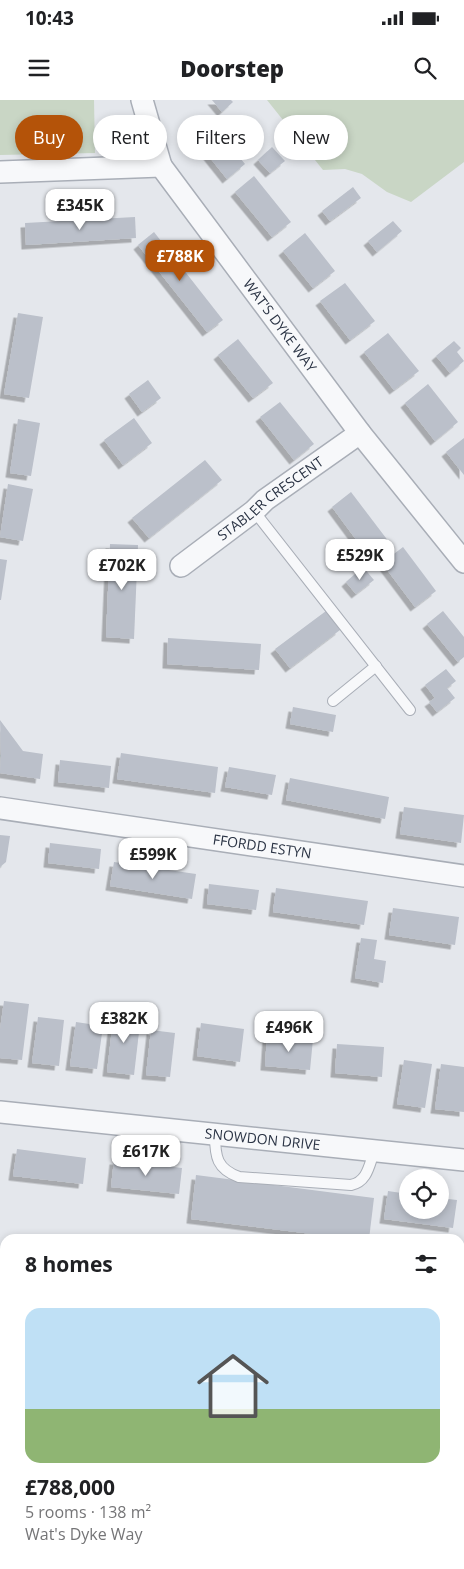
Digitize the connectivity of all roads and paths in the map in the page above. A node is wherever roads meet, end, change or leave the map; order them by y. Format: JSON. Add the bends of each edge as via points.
{"nodes":[{"id":1,"x":142,"y":100,"type":"edge"},
{"id":2,"x":161,"y":166,"type":"junction"},
{"id":3,"x":0,"y":172,"type":"edge"},
{"id":4,"x":360,"y":432,"type":"junction"},
{"id":5,"x":254,"y":510,"type":"junction"},
{"id":6,"x":464,"y":562,"type":"edge"},
{"id":7,"x":181,"y":566,"type":"dead end"},
{"id":8,"x":376,"y":666,"type":"junction"},
{"id":9,"x":333,"y":701,"type":"dead end"},
{"id":10,"x":410,"y":710,"type":"dead end"},
{"id":11,"x":0,"y":808,"type":"edge"},
{"id":12,"x":464,"y":876,"type":"edge"},
{"id":13,"x":0,"y":1112,"type":"edge"},
{"id":14,"x":215,"y":1135,"type":"junction"},
{"id":15,"x":374,"y":1152,"type":"junction"},
{"id":16,"x":464,"y":1160,"type":"edge"}],
"edges":[{"from":1,"to":2,"type":"street"},
{"from":2,"to":3,"type":"street"},
{"from":2,"to":4,"type":"street","name":"WAT'S DYKE WAY"},
{"from":4,"to":5,"type":"street","name":"STABLER CRESCENT"},
{"from":4,"to":6,"type":"street","name":"WAT'S DYKE WAY"},
{"from":5,"to":7,"type":"street","name":"STABLER CRESCENT"},
{"from":5,"to":8,"type":"lane"},
{"from":8,"to":9,"type":"lane"},
{"from":8,"to":10,"type":"lane"},
{"from":11,"to":12,"type":"street","name":"FFORDD ESTYN"},
{"from":13,"to":14,"type":"street","name":"SNOWDON DRIVE"},
{"from":14,"to":15,"type":"street","name":"SNOWDON DRIVE"},
{"from":14,"to":15,"type":"lane","via":[[216,1158],[225,1170],[239,1177],[350,1185],[362,1181]]},
{"from":15,"to":16,"type":"street","name":"SNOWDON DRIVE"}]}
